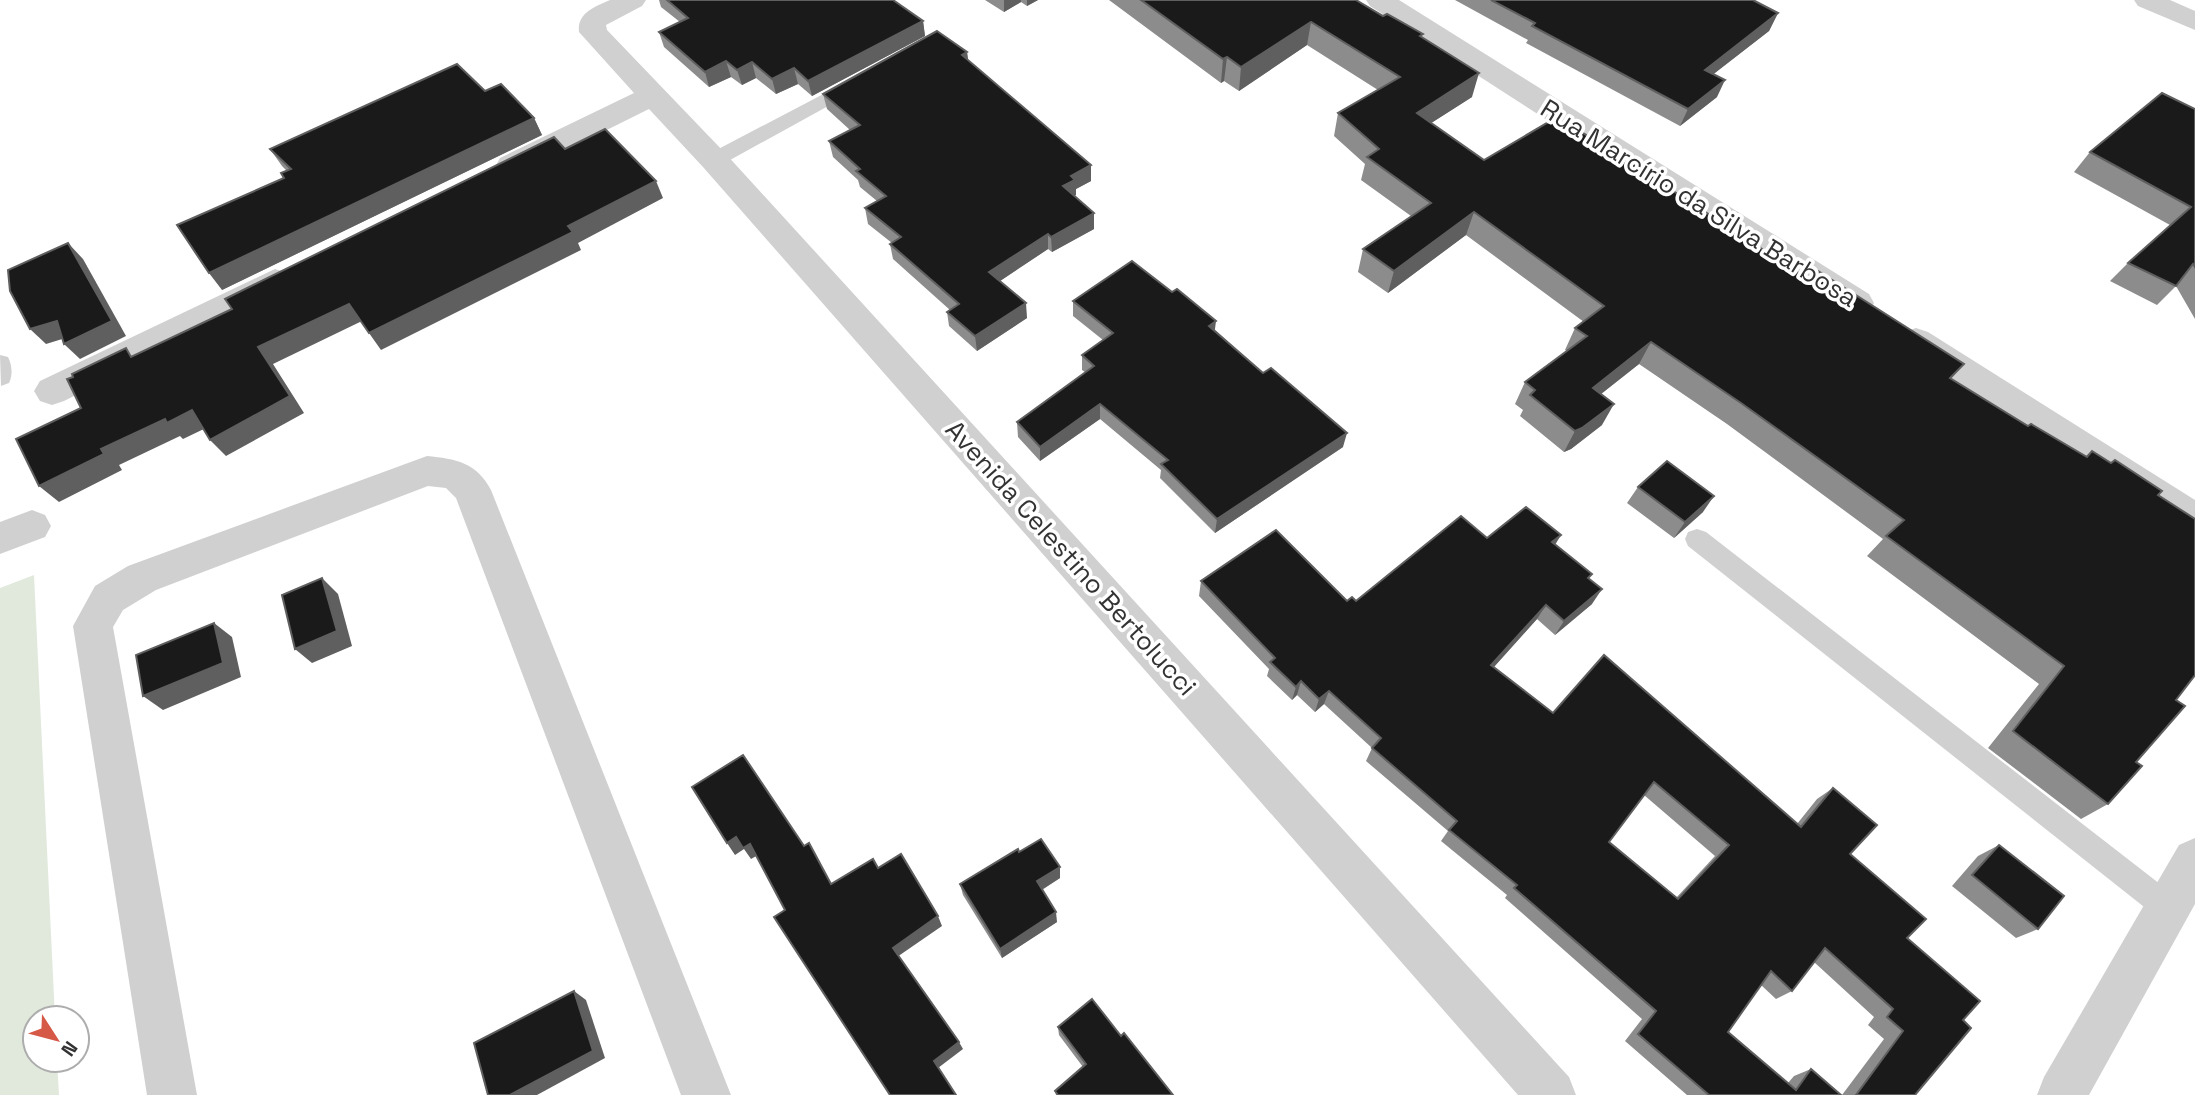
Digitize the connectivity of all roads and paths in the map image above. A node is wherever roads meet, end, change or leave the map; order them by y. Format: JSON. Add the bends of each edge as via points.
{"nodes":[{"id":1,"x":632,"y":0,"type":"edge"},
{"id":2,"x":1380,"y":0,"type":"edge"},
{"id":3,"x":2148,"y":0,"type":"edge"},
{"id":4,"x":2195,"y":22,"type":"edge"},
{"id":5,"x":866,"y":77,"type":"edge"},
{"id":6,"x":654,"y":95,"type":"junction"},
{"id":7,"x":714,"y":160,"type":"junction"},
{"id":8,"x":478,"y":181,"type":"edge"},
{"id":9,"x":303,"y":268,"type":"edge"},
{"id":10,"x":52,"y":391,"type":"dead end"},
{"id":11,"x":2195,"y":519,"type":"edge"},
{"id":12,"x":1697,"y":539,"type":"dead end"},
{"id":13,"x":2195,"y":860,"type":"edge"},
{"id":14,"x":2168,"y":908,"type":"junction"},
{"id":15,"x":172,"y":1095,"type":"edge"},
{"id":16,"x":706,"y":1095,"type":"edge"},
{"id":17,"x":1552,"y":1095,"type":"edge"},
{"id":18,"x":2062,"y":1095,"type":"edge"}],
"edges":[{"from":1,"to":6,"type":"street","name":"Avenida Celestino Bertolucci","via":[[592,22],[593,32]]},
{"from":2,"to":11,"type":"street","name":"Rua Marcírio da Silva Barbosa"},
{"from":3,"to":4,"type":"street"},
{"from":5,"to":7,"type":"lane"},
{"from":6,"to":7,"type":"street","name":"Avenida Celestino Bertolucci"},
{"from":6,"to":8,"type":"street"},
{"from":7,"to":17,"type":"street","name":"Avenida Celestino Bertolucci"},
{"from":9,"to":10,"type":"street"},
{"from":12,"to":14,"type":"lane"},
{"from":13,"to":14,"type":"street"},
{"from":14,"to":18,"type":"street"},
{"from":15,"to":16,"type":"street","via":[[93,626],[110,598],[142,578],[427,471],[456,474],[472,490]]}]}
